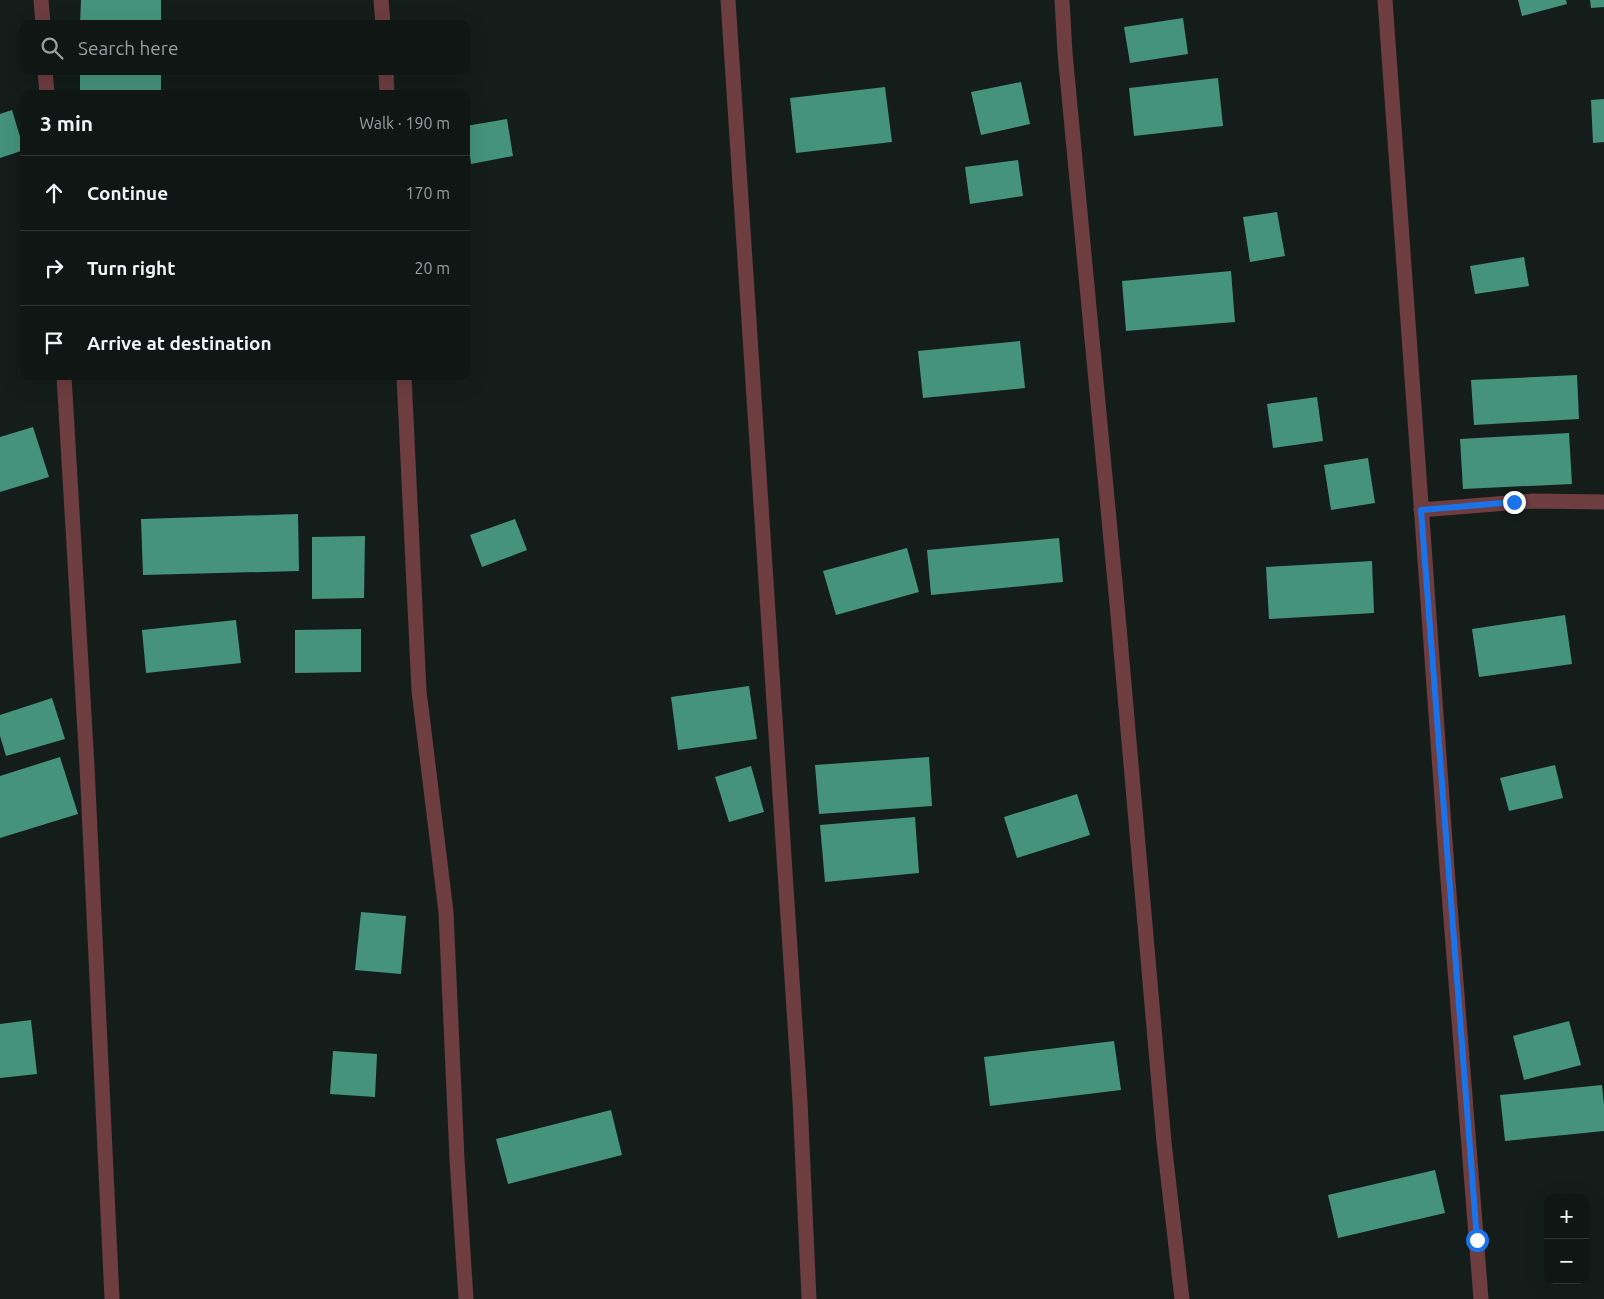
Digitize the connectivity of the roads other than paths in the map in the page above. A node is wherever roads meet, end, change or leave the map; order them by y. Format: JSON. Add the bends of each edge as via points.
{"nodes":[{"id":1,"x":41,"y":0,"type":"edge"},
{"id":2,"x":381,"y":0,"type":"edge"},
{"id":3,"x":728,"y":0,"type":"edge"},
{"id":4,"x":1062,"y":0,"type":"edge"},
{"id":5,"x":1385,"y":0,"type":"edge"},
{"id":6,"x":42,"y":20,"type":"edge"},
{"id":7,"x":383,"y":20,"type":"edge"},
{"id":8,"x":45,"y":75,"type":"edge"},
{"id":9,"x":386,"y":75,"type":"edge"},
{"id":10,"x":47,"y":90,"type":"edge"},
{"id":11,"x":387,"y":90,"type":"edge"},
{"id":12,"x":64,"y":380,"type":"edge"},
{"id":13,"x":404,"y":380,"type":"edge"},
{"id":14,"x":1604,"y":502,"type":"edge"},
{"id":15,"x":1421,"y":510,"type":"junction"},
{"id":16,"x":112,"y":1299,"type":"edge"},
{"id":17,"x":466,"y":1299,"type":"edge"},
{"id":18,"x":809,"y":1299,"type":"edge"},
{"id":19,"x":1182,"y":1299,"type":"edge"},
{"id":20,"x":1481,"y":1299,"type":"edge"}],
"edges":[{"from":1,"to":6,"type":"street"},
{"from":2,"to":7,"type":"street"},
{"from":3,"to":18,"type":"street","via":[[797,1061]]},
{"from":4,"to":19,"type":"street","via":[[1164,1142]]},
{"from":5,"to":15,"type":"street"},
{"from":8,"to":10,"type":"street"},
{"from":9,"to":11,"type":"street"},
{"from":12,"to":16,"type":"street","via":[[87,766]]},
{"from":13,"to":17,"type":"street","via":[[419,691],[446,912]]},
{"from":14,"to":15,"type":"street","via":[[1533,501]]},
{"from":15,"to":20,"type":"street"}]}
